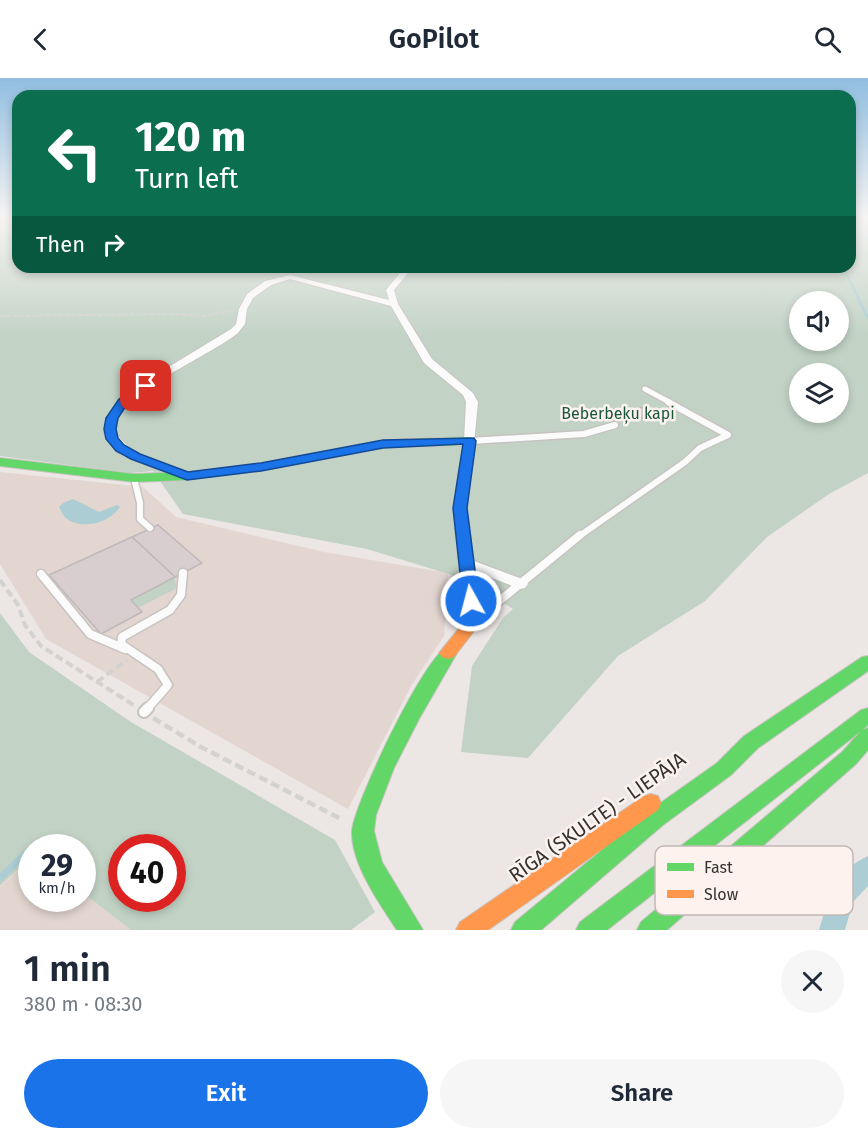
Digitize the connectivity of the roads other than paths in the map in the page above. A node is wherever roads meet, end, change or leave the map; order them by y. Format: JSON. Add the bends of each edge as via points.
{"nodes":[{"id":1,"x":404,"y":273,"type":"edge"},
{"id":2,"x":394,"y":304,"type":"junction"},
{"id":3,"x":645,"y":389,"type":"dead end"},
{"id":4,"x":615,"y":424,"type":"dead end"},
{"id":5,"x":470,"y":441,"type":"junction"},
{"id":6,"x":0,"y":462,"type":"edge"},
{"id":7,"x":187,"y":476,"type":"junction"},
{"id":8,"x":134,"y":478,"type":"junction"},
{"id":9,"x":150,"y":528,"type":"dead end"},
{"id":10,"x":466,"y":563,"type":"junction"},
{"id":11,"x":183,"y":573,"type":"dead end"},
{"id":12,"x":42,"y":574,"type":"dead end"},
{"id":13,"x":520,"y":584,"type":"junction"},
{"id":14,"x":473,"y":622,"type":"junction"},
{"id":15,"x":131,"y":652,"type":"junction"},
{"id":16,"x":868,"y":662,"type":"edge"},
{"id":17,"x":144,"y":712,"type":"road end"},
{"id":18,"x":868,"y":715,"type":"edge"},
{"id":19,"x":868,"y":736,"type":"edge"},
{"id":20,"x":751,"y":742,"type":"junction"},
{"id":21,"x":703,"y":767,"type":"dead end"},
{"id":22,"x":664,"y":794,"type":"dead end"},
{"id":23,"x":697,"y":846,"type":"edge"},
{"id":24,"x":747,"y":846,"type":"edge"},
{"id":25,"x":655,"y":879,"type":"edge"},
{"id":26,"x":666,"y":915,"type":"edge"},
{"id":27,"x":411,"y":930,"type":"edge"},
{"id":28,"x":468,"y":930,"type":"edge"},
{"id":29,"x":523,"y":930,"type":"edge"},
{"id":30,"x":588,"y":930,"type":"edge"},
{"id":31,"x":649,"y":930,"type":"edge"}],
"edges":[{"from":1,"to":2,"type":"street","via":[[390,290]]},
{"from":2,"to":5,"type":"street","via":[[428,361],[468,393],[472,402]]},
{"from":2,"to":7,"type":"street","via":[[290,277],[265,285],[243,308],[237,329],[123,401],[112,418],[112,439],[120,448]]},
{"from":3,"to":13,"type":"lane","via":[[728,435],[700,448]]},
{"from":4,"to":5,"type":"lane","via":[[584,434]]},
{"from":5,"to":7,"type":"main road","via":[[383,444],[261,467]]},
{"from":5,"to":10,"type":"main road","via":[[460,508]]},
{"from":6,"to":8,"type":"main road"},
{"from":7,"to":8,"type":"main road"},
{"from":8,"to":9,"type":"lane","via":[[140,519]]},
{"from":10,"to":13,"type":"street"},
{"from":10,"to":14,"type":"main road"},
{"from":11,"to":15,"type":"lane","via":[[181,595],[170,610],[122,637],[121,644]]},
{"from":12,"to":15,"type":"lane","via":[[90,634]]},
{"from":13,"to":14,"type":"lane"},
{"from":14,"to":27,"type":"main road","via":[[441,662],[368,803],[362,829],[372,866]]},
{"from":15,"to":17,"type":"lane","via":[[161,668],[168,685]]},
{"from":16,"to":20,"type":"main road"},
{"from":18,"to":23,"type":"main road"},
{"from":19,"to":24,"type":"main road","via":[[849,758]]},
{"from":20,"to":21,"type":"main road","name":"RĪGA (SKULTE) - LIEPĀJA"},
{"from":20,"to":29,"type":"main road","via":[[724,770],[656,818]]},
{"from":22,"to":28,"type":"main road","name":"RĪGA (SKULTE) - LIEPĀJA"},
{"from":25,"to":30,"type":"main road"},
{"from":26,"to":31,"type":"main road"}]}
